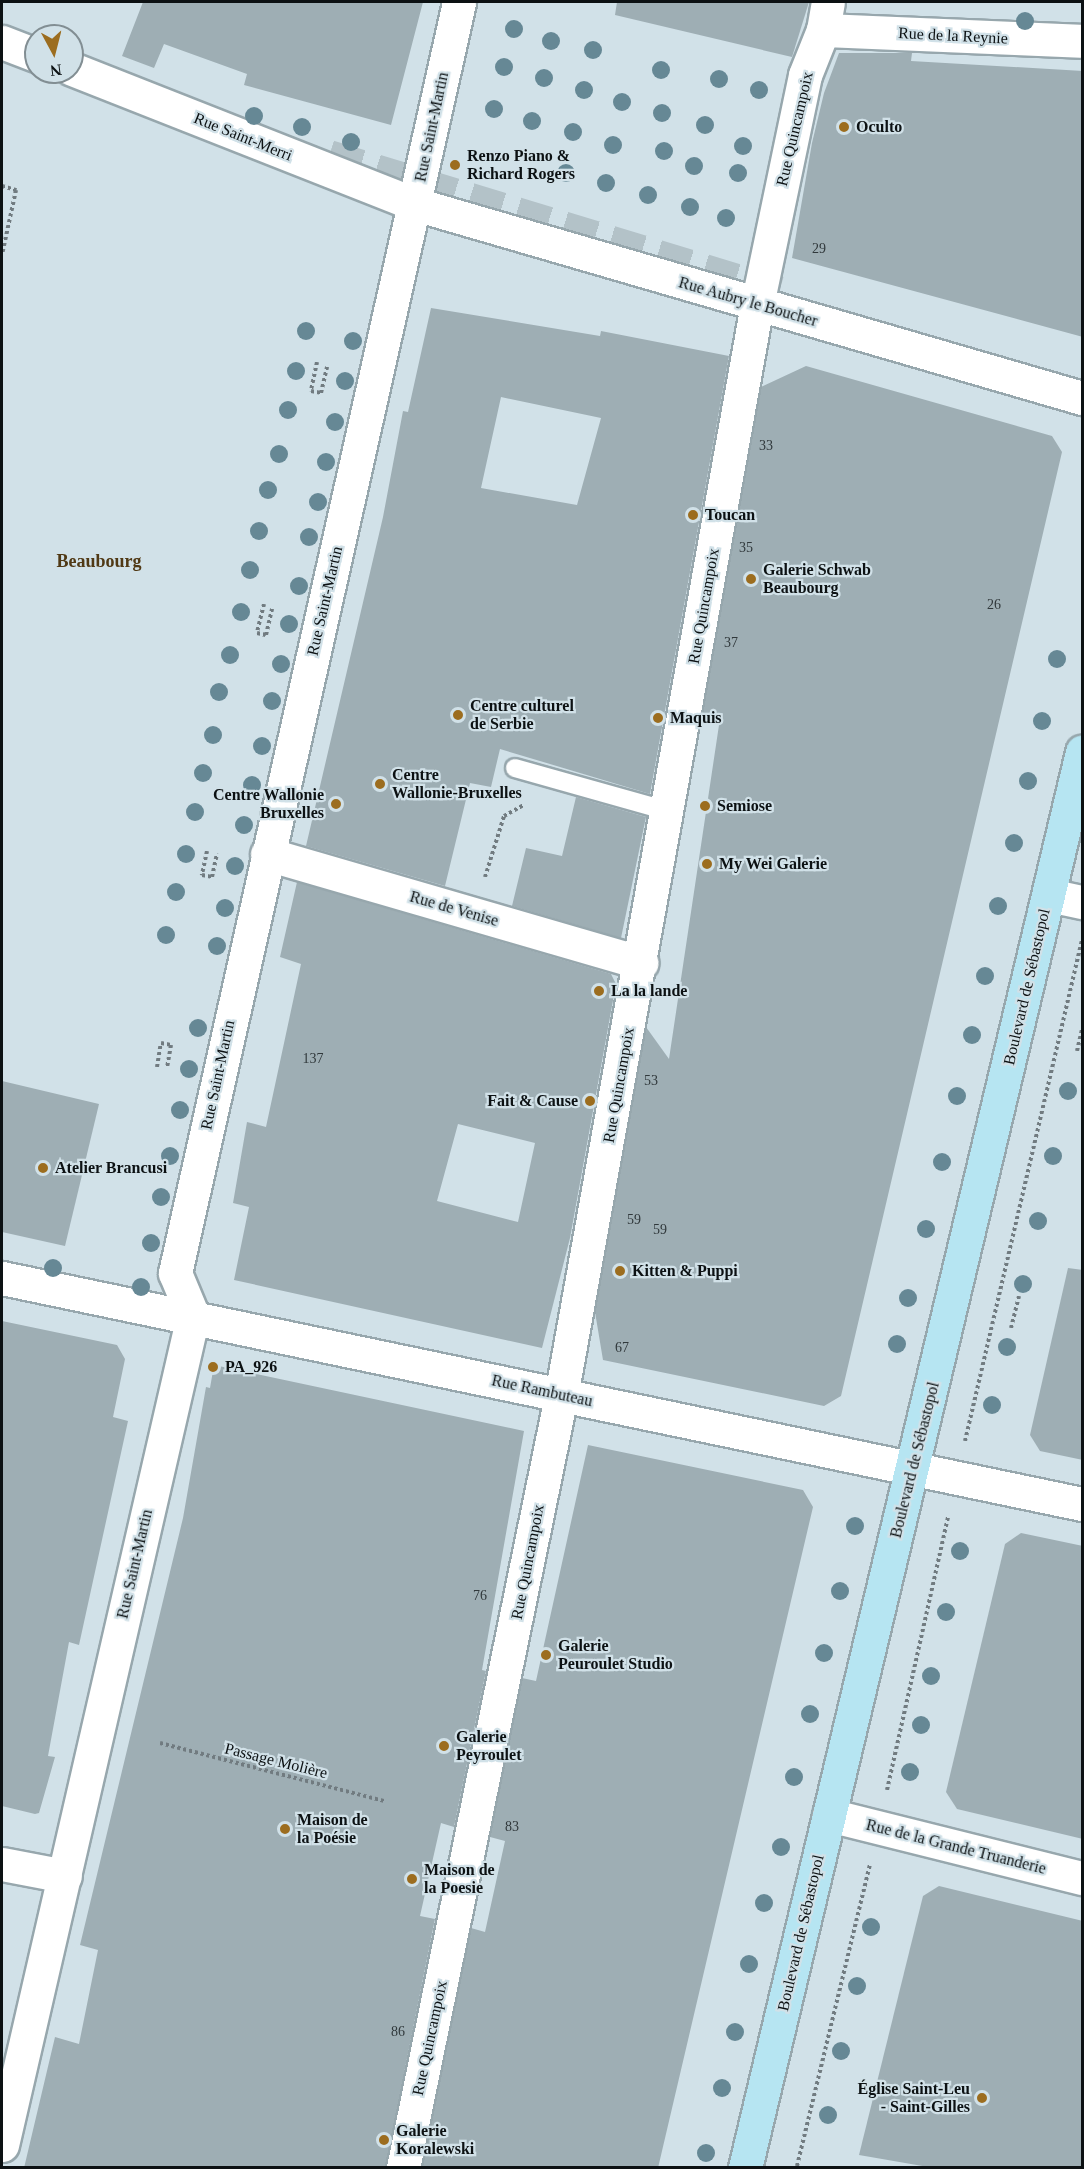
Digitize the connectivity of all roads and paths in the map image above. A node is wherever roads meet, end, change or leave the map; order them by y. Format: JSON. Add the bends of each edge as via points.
{"nodes":[{"id":1,"x":459,"y":2,"type":"edge"},
{"id":2,"x":826,"y":16,"type":"edge"},
{"id":3,"x":1083,"y":41,"type":"edge"},
{"id":4,"x":2,"y":42,"type":"edge"},
{"id":5,"x":24,"y":50,"type":"edge"},
{"id":6,"x":84,"y":74,"type":"edge"},
{"id":7,"x":2,"y":186,"type":"edge"},
{"id":8,"x":415,"y":204,"type":"junction"},
{"id":9,"x":2,"y":255,"type":"edge"},
{"id":10,"x":757,"y":305,"type":"junction"},
{"id":11,"x":317,"y":362,"type":"dead end"},
{"id":12,"x":327,"y":367,"type":"dead end"},
{"id":13,"x":1083,"y":398,"type":"edge"},
{"id":14,"x":264,"y":604,"type":"dead end"},
{"id":15,"x":272,"y":609,"type":"dead end"},
{"id":16,"x":1083,"y":752,"type":"edge"},
{"id":17,"x":515,"y":768,"type":"dead end"},
{"id":18,"x":523,"y":805,"type":"dead end"},
{"id":19,"x":668,"y":811,"type":"junction"},
{"id":20,"x":207,"y":851,"type":"dead end"},
{"id":21,"x":217,"y":854,"type":"dead end"},
{"id":22,"x":267,"y":854,"type":"junction"},
{"id":23,"x":485,"y":877,"type":"dead end"},
{"id":24,"x":1048,"y":895,"type":"junction"},
{"id":25,"x":1083,"y":902,"type":"edge"},
{"id":26,"x":1083,"y":940,"type":"edge"},
{"id":27,"x":641,"y":963,"type":"junction"},
{"id":28,"x":1083,"y":1030,"type":"edge"},
{"id":29,"x":1077,"y":1052,"type":"dead end"},
{"id":30,"x":157,"y":1067,"type":"dead end"},
{"id":31,"x":167,"y":1068,"type":"dead end"},
{"id":32,"x":2,"y":1278,"type":"edge"},
{"id":33,"x":1019,"y":1296,"type":"dead end"},
{"id":34,"x":193,"y":1316,"type":"junction"},
{"id":35,"x":1011,"y":1328,"type":"dead end"},
{"id":36,"x":561,"y":1396,"type":"junction"},
{"id":37,"x":963,"y":1451,"type":"dead end"},
{"id":38,"x":913,"y":1469,"type":"junction"},
{"id":39,"x":1083,"y":1504,"type":"edge"},
{"id":40,"x":950,"y":1508,"type":"dead end"},
{"id":41,"x":160,"y":1743,"type":"dead end"},
{"id":42,"x":385,"y":1801,"type":"dead end"},
{"id":43,"x":884,"y":1802,"type":"dead end"},
{"id":44,"x":829,"y":1815,"type":"junction"},
{"id":45,"x":872,"y":1855,"type":"dead end"},
{"id":46,"x":2,"y":1864,"type":"edge"},
{"id":47,"x":65,"y":1876,"type":"junction"},
{"id":48,"x":1083,"y":1878,"type":"edge"},
{"id":49,"x":2,"y":2145,"type":"edge"},
{"id":50,"x":797,"y":2166,"type":"edge"},
{"id":51,"x":403,"y":2168,"type":"edge"},
{"id":52,"x":745,"y":2168,"type":"edge"}],
"edges":[{"from":1,"to":8,"type":"street","name":"Rue Saint-Martin"},
{"from":2,"to":3,"type":"street","name":"Rue de la Reynie"},
{"from":2,"to":10,"type":"street","name":"Rue Quincampoix","via":[[805,75]]},
{"from":4,"to":5,"type":"street"},
{"from":6,"to":8,"type":"street","name":"Rue Saint-Merri"},
{"from":7,"to":9,"type":"path","via":[[16,190]]},
{"from":8,"to":10,"type":"street","name":"Rue Aubry le Boucher"},
{"from":8,"to":22,"type":"street","name":"Rue Saint-Martin"},
{"from":10,"to":13,"type":"street","name":"Rue Aubry le Boucher"},
{"from":10,"to":19,"type":"street","name":"Rue Quincampoix"},
{"from":11,"to":12,"type":"path","via":[[312,391],[321,393]]},
{"from":14,"to":15,"type":"path","via":[[257,633],[267,635]]},
{"from":16,"to":24,"type":"main road","name":"Boulevard de Sébastopol"},
{"from":17,"to":19,"type":"lane"},
{"from":18,"to":23,"type":"path","via":[[504,816]]},
{"from":19,"to":27,"type":"street","name":"Rue Quincampoix"},
{"from":20,"to":21,"type":"path","via":[[202,875],[212,877]]},
{"from":22,"to":27,"type":"street","name":"Rue de Venise"},
{"from":22,"to":34,"type":"street","name":"Rue Saint-Martin","via":[[175,1273]]},
{"from":24,"to":25,"type":"street"},
{"from":24,"to":38,"type":"main road","name":"Boulevard de Sébastopol"},
{"from":26,"to":37,"type":"path"},
{"from":27,"to":36,"type":"street","name":"Rue Quincampoix"},
{"from":28,"to":29,"type":"path"},
{"from":30,"to":31,"type":"path","via":[[161,1043],[171,1045]]},
{"from":32,"to":34,"type":"street","name":"Rue Rambuteau"},
{"from":33,"to":35,"type":"path"},
{"from":34,"to":36,"type":"street","name":"Rue Rambuteau"},
{"from":34,"to":47,"type":"street","name":"Rue Saint-Martin"},
{"from":36,"to":38,"type":"street","name":"Rue Rambuteau"},
{"from":36,"to":51,"type":"street","name":"Rue Quincampoix"},
{"from":38,"to":39,"type":"street","name":"Rue Rambuteau"},
{"from":38,"to":44,"type":"main road","name":"Boulevard de Sébastopol"},
{"from":40,"to":43,"type":"path"},
{"from":41,"to":42,"type":"path","name":"Passage Molière"},
{"from":44,"to":48,"type":"street","name":"Rue de la Grande Truanderie"},
{"from":44,"to":52,"type":"main road","name":"Boulevard de Sébastopol"},
{"from":45,"to":50,"type":"path"},
{"from":46,"to":47,"type":"street"},
{"from":47,"to":49,"type":"street","name":"Rue Saint-Martin"}]}
